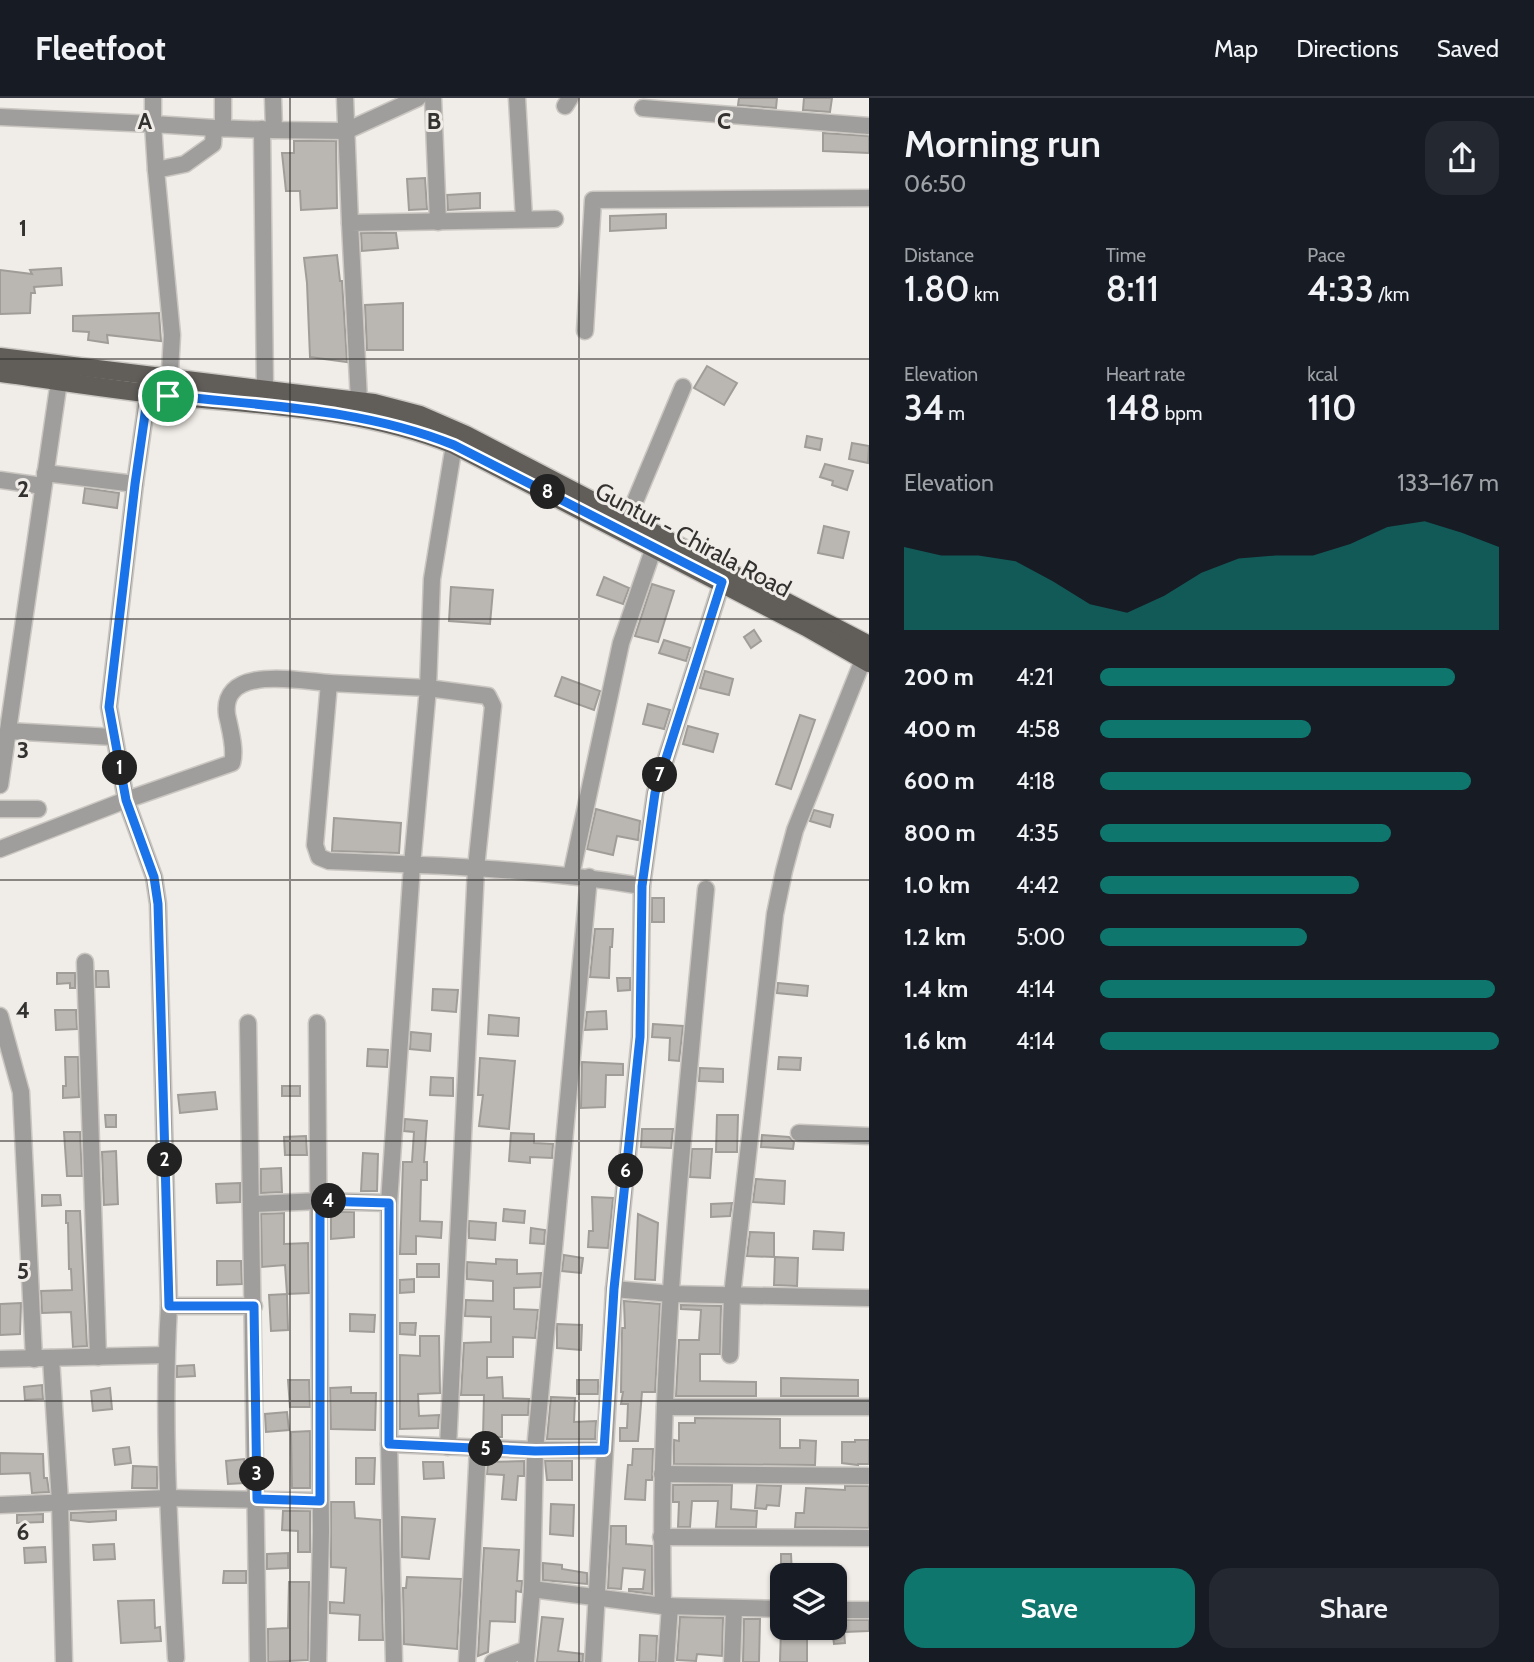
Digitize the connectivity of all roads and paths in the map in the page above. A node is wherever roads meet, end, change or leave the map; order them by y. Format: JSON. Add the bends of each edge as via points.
{"nodes":[{"id":1,"x":153,"y":98,"type":"edge"},
{"id":2,"x":223,"y":98,"type":"edge"},
{"id":3,"x":273,"y":98,"type":"edge"},
{"id":4,"x":345,"y":98,"type":"edge"},
{"id":5,"x":418,"y":98,"type":"edge"},
{"id":6,"x":433,"y":98,"type":"edge"},
{"id":7,"x":517,"y":98,"type":"edge"},
{"id":8,"x":643,"y":108,"type":"dead end"},
{"id":9,"x":0,"y":117,"type":"edge"},
{"id":10,"x":153,"y":124,"type":"junction"},
{"id":11,"x":869,"y":126,"type":"edge"},
{"id":12,"x":218,"y":128,"type":"junction"},
{"id":13,"x":268,"y":130,"type":"junction"},
{"id":14,"x":346,"y":131,"type":"junction"},
{"id":15,"x":156,"y":170,"type":"junction"},
{"id":16,"x":869,"y":198,"type":"edge"},
{"id":17,"x":524,"y":219,"type":"junction"},
{"id":18,"x":555,"y":219,"type":"dead end"},
{"id":19,"x":438,"y":222,"type":"junction"},
{"id":20,"x":350,"y":223,"type":"junction"},
{"id":21,"x":585,"y":331,"type":"dead end"},
{"id":22,"x":0,"y":357,"type":"edge"},
{"id":23,"x":0,"y":373,"type":"edge"},
{"id":24,"x":58,"y":381,"type":"junction"},
{"id":25,"x":169,"y":387,"type":"junction"},
{"id":26,"x":682,"y":387,"type":"dead end"},
{"id":27,"x":265,"y":390,"type":"junction"},
{"id":28,"x":148,"y":393,"type":"junction"},
{"id":29,"x":359,"y":401,"type":"junction"},
{"id":30,"x":454,"y":445,"type":"junction"},
{"id":31,"x":44,"y":479,"type":"junction"},
{"id":32,"x":0,"y":480,"type":"edge"},
{"id":33,"x":135,"y":484,"type":"junction"},
{"id":34,"x":628,"y":518,"type":"junction"},
{"id":35,"x":654,"y":547,"type":"junction"},
{"id":36,"x":722,"y":582,"type":"junction"},
{"id":37,"x":867,"y":656,"type":"edge"},
{"id":38,"x":8,"y":669,"type":"edge"},
{"id":39,"x":329,"y":683,"type":"junction"},
{"id":40,"x":428,"y":688,"type":"junction"},
{"id":41,"x":8,"y":731,"type":"junction"},
{"id":42,"x":113,"y":737,"type":"junction"},
{"id":43,"x":0,"y":785,"type":"edge"},
{"id":44,"x":126,"y":800,"type":"junction"},
{"id":45,"x":0,"y":809,"type":"edge"},
{"id":46,"x":37,"y":809,"type":"dead end"},
{"id":47,"x":0,"y":849,"type":"edge"},
{"id":48,"x":412,"y":864,"type":"junction"},
{"id":49,"x":476,"y":868,"type":"junction"},
{"id":50,"x":570,"y":876,"type":"junction"},
{"id":51,"x":589,"y":877,"type":"junction"},
{"id":52,"x":642,"y":886,"type":"junction"},
{"id":53,"x":706,"y":889,"type":"dead end"},
{"id":54,"x":85,"y":962,"type":"dead end"},
{"id":55,"x":0,"y":1016,"type":"edge"},
{"id":56,"x":248,"y":1023,"type":"dead end"},
{"id":57,"x":317,"y":1023,"type":"dead end"},
{"id":58,"x":799,"y":1133,"type":"dead end"},
{"id":59,"x":869,"y":1136,"type":"edge"},
{"id":60,"x":320,"y":1201,"type":"junction"},
{"id":61,"x":389,"y":1203,"type":"junction"},
{"id":62,"x":252,"y":1204,"type":"junction"},
{"id":63,"x":614,"y":1289,"type":"junction"},
{"id":64,"x":671,"y":1294,"type":"junction"},
{"id":65,"x":732,"y":1296,"type":"junction"},
{"id":66,"x":869,"y":1298,"type":"edge"},
{"id":67,"x":169,"y":1306,"type":"junction"},
{"id":68,"x":254,"y":1306,"type":"junction"},
{"id":69,"x":166,"y":1355,"type":"junction"},
{"id":70,"x":730,"y":1355,"type":"dead end"},
{"id":71,"x":98,"y":1357,"type":"junction"},
{"id":72,"x":51,"y":1358,"type":"junction"},
{"id":73,"x":0,"y":1359,"type":"edge"},
{"id":74,"x":34,"y":1359,"type":"junction"},
{"id":75,"x":665,"y":1407,"type":"junction"},
{"id":76,"x":869,"y":1407,"type":"edge"},
{"id":77,"x":389,"y":1444,"type":"junction"},
{"id":78,"x":448,"y":1447,"type":"junction"},
{"id":79,"x":478,"y":1448,"type":"junction"},
{"id":80,"x":604,"y":1450,"type":"junction"},
{"id":81,"x":535,"y":1451,"type":"junction"},
{"id":82,"x":662,"y":1474,"type":"junction"},
{"id":83,"x":869,"y":1476,"type":"edge"},
{"id":84,"x":168,"y":1498,"type":"junction"},
{"id":85,"x":257,"y":1499,"type":"junction"},
{"id":86,"x":320,"y":1501,"type":"junction"},
{"id":87,"x":60,"y":1502,"type":"junction"},
{"id":88,"x":0,"y":1505,"type":"edge"},
{"id":89,"x":662,"y":1538,"type":"junction"},
{"id":90,"x":869,"y":1538,"type":"edge"},
{"id":91,"x":532,"y":1589,"type":"junction"},
{"id":92,"x":596,"y":1598,"type":"junction"},
{"id":93,"x":667,"y":1606,"type":"junction"},
{"id":94,"x":734,"y":1609,"type":"junction"},
{"id":95,"x":770,"y":1609,"type":"edge"},
{"id":96,"x":847,"y":1610,"type":"edge"},
{"id":97,"x":869,"y":1610,"type":"edge"},
{"id":98,"x":526,"y":1656,"type":"edge"},
{"id":99,"x":176,"y":1658,"type":"dead end"},
{"id":100,"x":64,"y":1662,"type":"edge"},
{"id":101,"x":258,"y":1662,"type":"edge"},
{"id":102,"x":318,"y":1662,"type":"edge"},
{"id":103,"x":394,"y":1662,"type":"edge"},
{"id":104,"x":467,"y":1662,"type":"edge"},
{"id":105,"x":493,"y":1662,"type":"edge"},
{"id":106,"x":593,"y":1662,"type":"edge"},
{"id":107,"x":666,"y":1662,"type":"edge"},
{"id":108,"x":732,"y":1662,"type":"edge"}],
"edges":[{"from":1,"to":10,"type":"street"},
{"from":2,"to":12,"type":"street"},
{"from":3,"to":13,"type":"street"},
{"from":4,"to":14,"type":"street"},
{"from":5,"to":14,"type":"street"},
{"from":6,"to":19,"type":"street"},
{"from":7,"to":17,"type":"street"},
{"from":8,"to":11,"type":"street"},
{"from":9,"to":10,"type":"street"},
{"from":10,"to":12,"type":"street"},
{"from":10,"to":15,"type":"street"},
{"from":12,"to":13,"type":"street"},
{"from":12,"to":15,"type":"street","via":[[213,144],[185,164]]},
{"from":13,"to":14,"type":"street"},
{"from":13,"to":27,"type":"street"},
{"from":14,"to":20,"type":"street"},
{"from":15,"to":25,"type":"street","via":[[172,335]]},
{"from":16,"to":21,"type":"street","via":[[593,200]]},
{"from":17,"to":18,"type":"street"},
{"from":17,"to":19,"type":"street"},
{"from":19,"to":20,"type":"street"},
{"from":20,"to":29,"type":"street"},
{"from":22,"to":25,"type":"main road","name":"Guntur - Chirala Road"},
{"from":23,"to":24,"type":"main road","name":"Guntur - Chirala Road"},
{"from":24,"to":28,"type":"main road","name":"Guntur - Chirala Road"},
{"from":24,"to":31,"type":"street"},
{"from":25,"to":27,"type":"main road","name":"Guntur - Chirala Road"},
{"from":25,"to":28,"type":"main road","name":"Guntur - Chirala Road"},
{"from":25,"to":30,"type":"main road","name":"Guntur - Chirala Road","via":[[359,416]]},
{"from":26,"to":34,"type":"street"},
{"from":27,"to":29,"type":"main road","name":"Guntur - Chirala Road"},
{"from":28,"to":33,"type":"street"},
{"from":29,"to":34,"type":"main road","name":"Guntur - Chirala Road","via":[[396,407],[444,424]]},
{"from":30,"to":35,"type":"main road","name":"Guntur - Chirala Road"},
{"from":30,"to":40,"type":"street","via":[[432,579]]},
{"from":31,"to":32,"type":"street"},
{"from":31,"to":33,"type":"street"},
{"from":31,"to":38,"type":"street"},
{"from":33,"to":42,"type":"street","via":[[111,679]]},
{"from":34,"to":37,"type":"main road","name":"Guntur - Chirala Road"},
{"from":35,"to":36,"type":"main road","name":"Guntur - Chirala Road"},
{"from":35,"to":50,"type":"street","via":[[621,643]]},
{"from":36,"to":37,"type":"main road","name":"Guntur - Chirala Road"},
{"from":36,"to":52,"type":"street","via":[[655,793]]},
{"from":37,"to":65,"type":"street","via":[[795,830],[784,871],[775,914]]},
{"from":38,"to":41,"type":"street"},
{"from":39,"to":40,"type":"street"},
{"from":39,"to":44,"type":"street","via":[[256,679],[244,683],[228,698],[226,708],[232,763]]},
{"from":39,"to":48,"type":"street","via":[[316,852],[328,861]]},
{"from":40,"to":48,"type":"street"},
{"from":40,"to":49,"type":"street","via":[[488,696],[493,706]]},
{"from":41,"to":42,"type":"street"},
{"from":41,"to":43,"type":"street"},
{"from":42,"to":44,"type":"street"},
{"from":44,"to":47,"type":"street"},
{"from":44,"to":67,"type":"street","via":[[154,877],[158,904]]},
{"from":45,"to":46,"type":"street"},
{"from":48,"to":49,"type":"street"},
{"from":48,"to":61,"type":"street"},
{"from":49,"to":50,"type":"street"},
{"from":49,"to":78,"type":"street"},
{"from":50,"to":51,"type":"street"},
{"from":51,"to":52,"type":"street"},
{"from":51,"to":81,"type":"street"},
{"from":52,"to":63,"type":"street","via":[[640,1037]]},
{"from":53,"to":64,"type":"street"},
{"from":54,"to":71,"type":"street"},
{"from":55,"to":74,"type":"street","via":[[21,1093]]},
{"from":56,"to":62,"type":"street"},
{"from":57,"to":60,"type":"street"},
{"from":58,"to":59,"type":"street"},
{"from":60,"to":61,"type":"street"},
{"from":60,"to":62,"type":"street"},
{"from":60,"to":86,"type":"street"},
{"from":61,"to":77,"type":"street"},
{"from":62,"to":68,"type":"street"},
{"from":63,"to":64,"type":"street"},
{"from":63,"to":80,"type":"street"},
{"from":64,"to":65,"type":"street"},
{"from":64,"to":75,"type":"street"},
{"from":65,"to":66,"type":"street"},
{"from":65,"to":70,"type":"street"},
{"from":67,"to":68,"type":"street"},
{"from":67,"to":69,"type":"street"},
{"from":68,"to":85,"type":"street"},
{"from":69,"to":71,"type":"street"},
{"from":69,"to":84,"type":"street"},
{"from":71,"to":72,"type":"street"},
{"from":72,"to":74,"type":"street"},
{"from":72,"to":87,"type":"street"},
{"from":73,"to":74,"type":"street"},
{"from":75,"to":76,"type":"street"},
{"from":75,"to":82,"type":"street"},
{"from":77,"to":78,"type":"street"},
{"from":77,"to":103,"type":"street"},
{"from":78,"to":79,"type":"street"},
{"from":79,"to":81,"type":"street"},
{"from":79,"to":104,"type":"street"},
{"from":80,"to":81,"type":"street"},
{"from":80,"to":92,"type":"street"},
{"from":81,"to":91,"type":"street"},
{"from":82,"to":83,"type":"street"},
{"from":82,"to":89,"type":"street"},
{"from":84,"to":85,"type":"street"},
{"from":84,"to":87,"type":"street"},
{"from":84,"to":99,"type":"street"},
{"from":85,"to":86,"type":"street"},
{"from":85,"to":101,"type":"street"},
{"from":86,"to":102,"type":"street"},
{"from":87,"to":88,"type":"street"},
{"from":87,"to":100,"type":"street"},
{"from":89,"to":90,"type":"street"},
{"from":89,"to":93,"type":"street"},
{"from":91,"to":92,"type":"street"},
{"from":91,"to":98,"type":"street"},
{"from":92,"to":93,"type":"street"},
{"from":92,"to":106,"type":"street"},
{"from":93,"to":94,"type":"street"},
{"from":93,"to":107,"type":"street"},
{"from":94,"to":95,"type":"street"},
{"from":94,"to":108,"type":"street"},
{"from":96,"to":97,"type":"street"},
{"from":98,"to":105,"type":"street"}]}
